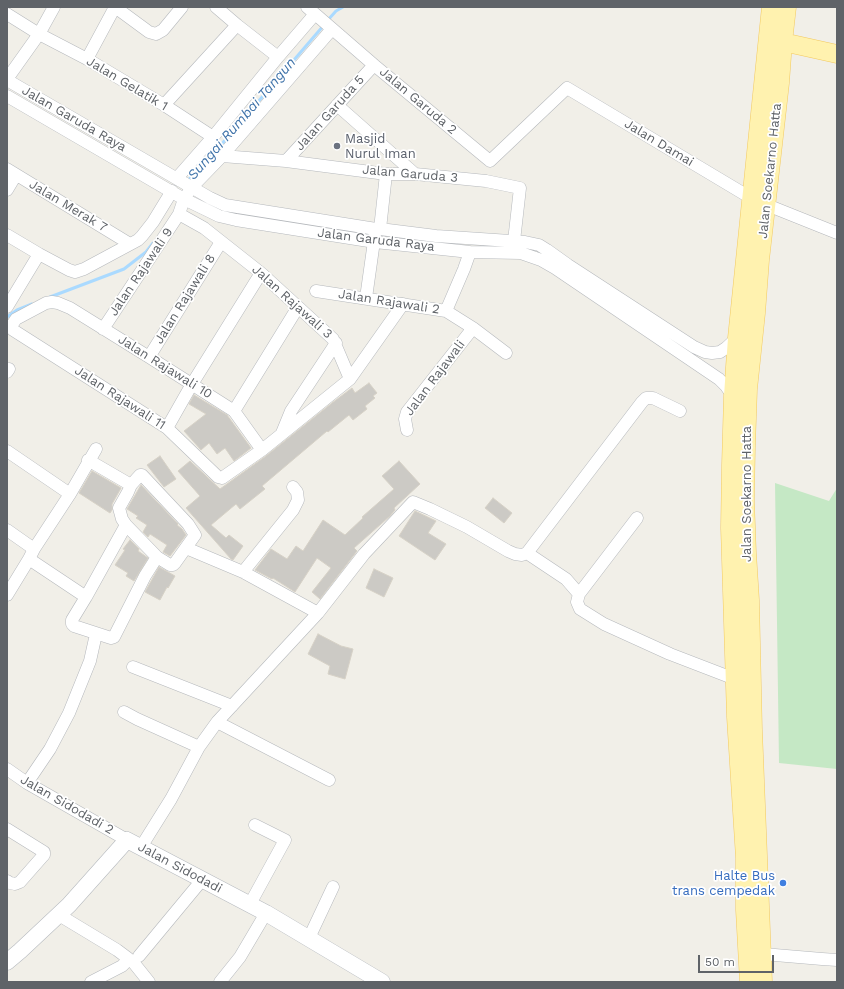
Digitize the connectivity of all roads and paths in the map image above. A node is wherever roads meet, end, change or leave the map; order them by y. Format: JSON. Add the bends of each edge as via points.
{"nodes":[{"id":1,"x":54,"y":7,"type":"edge"},
{"id":2,"x":115,"y":7,"type":"edge"},
{"id":3,"x":182,"y":7,"type":"edge"},
{"id":4,"x":216,"y":7,"type":"edge"},
{"id":5,"x":771,"y":7,"type":"edge"},
{"id":6,"x":787,"y":7,"type":"edge"},
{"id":7,"x":7,"y":14,"type":"edge"},
{"id":8,"x":321,"y":19,"type":"edge"},
{"id":9,"x":237,"y":25,"type":"junction"},
{"id":10,"x":39,"y":34,"type":"junction"},
{"id":11,"x":783,"y":42,"type":"junction"},
{"id":12,"x":837,"y":54,"type":"edge"},
{"id":13,"x":278,"y":58,"type":"junction"},
{"id":14,"x":87,"y":60,"type":"junction"},
{"id":15,"x":374,"y":65,"type":"junction"},
{"id":16,"x":7,"y":79,"type":"edge"},
{"id":17,"x":7,"y":96,"type":"edge"},
{"id":18,"x":164,"y":105,"type":"junction"},
{"id":19,"x":337,"y":105,"type":"junction"},
{"id":20,"x":213,"y":137,"type":"junction"},
{"id":21,"x":222,"y":156,"type":"junction"},
{"id":22,"x":286,"y":161,"type":"junction"},
{"id":23,"x":490,"y":161,"type":"junction"},
{"id":24,"x":12,"y":172,"type":"edge"},
{"id":25,"x":386,"y":174,"type":"junction"},
{"id":26,"x":415,"y":174,"type":"junction"},
{"id":27,"x":486,"y":181,"type":"junction"},
{"id":28,"x":183,"y":182,"type":"junction"},
{"id":29,"x":7,"y":190,"type":"edge"},
{"id":30,"x":177,"y":195,"type":"junction"},
{"id":31,"x":759,"y":201,"type":"junction"},
{"id":32,"x":179,"y":214,"type":"junction"},
{"id":33,"x":378,"y":229,"type":"junction"},
{"id":34,"x":837,"y":233,"type":"edge"},
{"id":35,"x":7,"y":235,"type":"edge"},
{"id":36,"x":514,"y":241,"type":"junction"},
{"id":37,"x":221,"y":242,"type":"junction"},
{"id":38,"x":375,"y":242,"type":"junction"},
{"id":39,"x":130,"y":244,"type":"junction"},
{"id":40,"x":470,"y":252,"type":"junction"},
{"id":41,"x":39,"y":254,"type":"junction"},
{"id":42,"x":261,"y":273,"type":"junction"},
{"id":43,"x":316,"y":291,"type":"dead end"},
{"id":44,"x":366,"y":298,"type":"junction"},
{"id":45,"x":52,"y":302,"type":"joint"},
{"id":46,"x":403,"y":304,"type":"junction"},
{"id":47,"x":298,"y":306,"type":"junction"},
{"id":48,"x":7,"y":307,"type":"edge"},
{"id":49,"x":446,"y":311,"type":"junction"},
{"id":50,"x":473,"y":328,"type":"junction"},
{"id":51,"x":103,"y":329,"type":"junction"},
{"id":52,"x":737,"y":338,"type":"junction"},
{"id":53,"x":336,"y":343,"type":"junction"},
{"id":54,"x":506,"y":353,"type":"dead end"},
{"id":55,"x":150,"y":357,"type":"junction"},
{"id":56,"x":350,"y":379,"type":"junction"},
{"id":57,"x":192,"y":384,"type":"junction"},
{"id":58,"x":733,"y":396,"type":"junction"},
{"id":59,"x":299,"y":398,"type":"junction"},
{"id":60,"x":234,"y":411,"type":"junction"},
{"id":61,"x":680,"y":411,"type":"dead end"},
{"id":62,"x":309,"y":412,"type":"junction"},
{"id":63,"x":167,"y":428,"type":"junction"},
{"id":64,"x":407,"y":430,"type":"dead end"},
{"id":65,"x":282,"y":434,"type":"junction"},
{"id":66,"x":96,"y":448,"type":"dead end"},
{"id":67,"x":262,"y":450,"type":"junction"},
{"id":68,"x":7,"y":451,"type":"edge"},
{"id":69,"x":88,"y":460,"type":"junction"},
{"id":70,"x":130,"y":485,"type":"junction"},
{"id":71,"x":293,"y":487,"type":"dead end"},
{"id":72,"x":70,"y":494,"type":"junction"},
{"id":73,"x":637,"y":518,"type":"dead end"},
{"id":74,"x":126,"y":525,"type":"junction"},
{"id":75,"x":7,"y":530,"type":"edge"},
{"id":76,"x":186,"y":548,"type":"junction"},
{"id":77,"x":527,"y":552,"type":"junction"},
{"id":78,"x":31,"y":554,"type":"junction"},
{"id":79,"x":157,"y":557,"type":"junction"},
{"id":80,"x":243,"y":572,"type":"junction"},
{"id":81,"x":740,"y":590,"type":"junction"},
{"id":82,"x":579,"y":594,"type":"junction"},
{"id":83,"x":7,"y":595,"type":"edge"},
{"id":84,"x":86,"y":597,"type":"junction"},
{"id":85,"x":318,"y":613,"type":"junction"},
{"id":86,"x":96,"y":634,"type":"junction"},
{"id":87,"x":133,"y":667,"type":"dead end"},
{"id":88,"x":735,"y":679,"type":"junction"},
{"id":89,"x":232,"y":706,"type":"junction"},
{"id":90,"x":124,"y":712,"type":"dead end"},
{"id":91,"x":217,"y":722,"type":"junction"},
{"id":92,"x":199,"y":747,"type":"junction"},
{"id":93,"x":7,"y":769,"type":"edge"},
{"id":94,"x":329,"y":780,"type":"dead end"},
{"id":95,"x":27,"y":783,"type":"junction"},
{"id":96,"x":255,"y":825,"type":"dead end"},
{"id":97,"x":7,"y":829,"type":"edge"},
{"id":98,"x":134,"y":844,"type":"junction"},
{"id":99,"x":202,"y":880,"type":"junction"},
{"id":100,"x":7,"y":881,"type":"edge"},
{"id":101,"x":333,"y":887,"type":"dead end"},
{"id":102,"x":250,"y":904,"type":"junction"},
{"id":103,"x":266,"y":913,"type":"junction"},
{"id":104,"x":59,"y":915,"type":"junction"},
{"id":105,"x":309,"y":938,"type":"junction"},
{"id":106,"x":763,"y":954,"type":"junction"},
{"id":107,"x":134,"y":958,"type":"junction"},
{"id":108,"x":837,"y":960,"type":"edge"},
{"id":109,"x":7,"y":962,"type":"edge"},
{"id":110,"x":91,"y":982,"type":"edge"},
{"id":111,"x":149,"y":982,"type":"edge"},
{"id":112,"x":220,"y":982,"type":"edge"},
{"id":113,"x":382,"y":982,"type":"edge"},
{"id":114,"x":749,"y":982,"type":"edge"},
{"id":115,"x":764,"y":982,"type":"edge"}],
"edges":[{"from":1,"to":10,"type":"street"},
{"from":2,"to":3,"type":"street","via":[[149,32],[156,34]]},
{"from":2,"to":14,"type":"street"},
{"from":4,"to":9,"type":"street"},
{"from":5,"to":31,"type":"main road","name":"Jalan Soekarno Hatta"},
{"from":6,"to":11,"type":"main road","name":"Jalan Soekarno Hatta"},
{"from":7,"to":10,"type":"street","name":"Jalan Gelatik 1"},
{"from":8,"to":13,"type":"street"},
{"from":8,"to":15,"type":"street","name":"Jalan Garuda 2"},
{"from":8,"to":21,"type":"street"},
{"from":9,"to":13,"type":"street"},
{"from":9,"to":18,"type":"street"},
{"from":10,"to":14,"type":"street","name":"Jalan Gelatik 1"},
{"from":10,"to":16,"type":"street"},
{"from":11,"to":12,"type":"main road"},
{"from":11,"to":31,"type":"main road","name":"Jalan Soekarno Hatta","via":[[780,83]]},
{"from":13,"to":20,"type":"street"},
{"from":14,"to":18,"type":"street","name":"Jalan Gelatik 1"},
{"from":15,"to":19,"type":"street","name":"Jalan Garuda 5"},
{"from":15,"to":23,"type":"street","name":"Jalan Garuda 2"},
{"from":16,"to":28,"type":"street","name":"Jalan Garuda Raya"},
{"from":17,"to":30,"type":"street","name":"Jalan Garuda Raya"},
{"from":18,"to":20,"type":"street","name":"Jalan Gelatik 1"},
{"from":19,"to":22,"type":"street","name":"Jalan Garuda 5"},
{"from":19,"to":26,"type":"street"},
{"from":20,"to":28,"type":"street"},
{"from":21,"to":22,"type":"street","name":"Jalan Garuda 3"},
{"from":21,"to":28,"type":"street"},
{"from":22,"to":25,"type":"street","name":"Jalan Garuda 3"},
{"from":23,"to":27,"type":"street"},
{"from":23,"to":31,"type":"street","name":"Jalan Damai","via":[[567,88]]},
{"from":24,"to":29,"type":"street"},
{"from":24,"to":39,"type":"street","name":"Jalan Merak 7"},
{"from":25,"to":26,"type":"street","name":"Jalan Garuda 3"},
{"from":25,"to":33,"type":"street"},
{"from":26,"to":27,"type":"street","name":"Jalan Garuda 3"},
{"from":27,"to":36,"type":"street","name":"Jalan Garuda 3","via":[[520,188]]},
{"from":28,"to":30,"type":"street"},
{"from":28,"to":33,"type":"street","name":"Jalan Garuda Raya","via":[[226,205]]},
{"from":30,"to":32,"type":"street","name":"Jalan Rajawali 9"},
{"from":30,"to":38,"type":"street","name":"Jalan Garuda Raya","via":[[219,216]]},
{"from":30,"to":39,"type":"street","via":[[142,236]]},
{"from":31,"to":34,"type":"street","name":"Jalan Damai"},
{"from":31,"to":52,"type":"main road","name":"Jalan Soekarno Hatta"},
{"from":31,"to":81,"type":"main road","name":"Jalan Soekarno Hatta","via":[[760,260],[748,389]]},
{"from":32,"to":37,"type":"street","name":"Jalan Rajawali 3","via":[[204,228]]},
{"from":32,"to":51,"type":"street","name":"Jalan Rajawali 9"},
{"from":33,"to":36,"type":"street","name":"Jalan Garuda Raya"},
{"from":33,"to":38,"type":"street"},
{"from":35,"to":41,"type":"street"},
{"from":36,"to":52,"type":"street","name":"Jalan Garuda Raya","via":[[539,245],[683,341],[705,352],[720,352]]},
{"from":37,"to":42,"type":"street","name":"Jalan Rajawali 3"},
{"from":37,"to":55,"type":"street","name":"Jalan Rajawali 8"},
{"from":38,"to":40,"type":"street","name":"Jalan Garuda Raya"},
{"from":38,"to":44,"type":"street"},
{"from":39,"to":41,"type":"street","via":[[75,272]]},
{"from":40,"to":49,"type":"street","name":"Jalan Rajawali 2"},
{"from":40,"to":58,"type":"street","name":"Jalan Garuda Raya","via":[[521,253],[541,260],[719,379]]},
{"from":41,"to":48,"type":"street"},
{"from":42,"to":47,"type":"street","name":"Jalan Rajawali 3"},
{"from":42,"to":57,"type":"street"},
{"from":43,"to":44,"type":"street","name":"Jalan Rajawali 2"},
{"from":44,"to":46,"type":"street","name":"Jalan Rajawali 2"},
{"from":45,"to":51,"type":"street","name":"Jalan Rajawali 10","via":[[70,308]]},
{"from":45,"to":63,"type":"street","name":"Jalan Rajawali 11","via":[[16,319],[12,325],[13,330]]},
{"from":46,"to":49,"type":"street","name":"Jalan Rajawali 2"},
{"from":46,"to":56,"type":"street"},
{"from":47,"to":53,"type":"street","name":"Jalan Rajawali 3"},
{"from":47,"to":60,"type":"street"},
{"from":49,"to":50,"type":"street"},
{"from":50,"to":54,"type":"street"},
{"from":50,"to":64,"type":"street","name":"Jalan Rajawali","via":[[407,412],[404,419]]},
{"from":51,"to":55,"type":"street","name":"Jalan Rajawali 10"},
{"from":52,"to":58,"type":"main road","name":"Jalan Soekarno Hatta"},
{"from":53,"to":56,"type":"street","name":"Jalan Rajawali 3"},
{"from":53,"to":59,"type":"street"},
{"from":55,"to":57,"type":"street","name":"Jalan Rajawali 10"},
{"from":56,"to":62,"type":"street"},
{"from":57,"to":60,"type":"street","name":"Jalan Rajawali 10"},
{"from":57,"to":63,"type":"street"},
{"from":58,"to":81,"type":"main road","name":"Jalan Soekarno Hatta","via":[[730,528]]},
{"from":59,"to":62,"type":"street","via":[[303,409]]},
{"from":59,"to":65,"type":"street","via":[[290,411]]},
{"from":60,"to":67,"type":"street","name":"Jalan Rajawali 10"},
{"from":61,"to":77,"type":"street","via":[[653,398],[646,398]]},
{"from":62,"to":65,"type":"street"},
{"from":63,"to":67,"type":"street","name":"Jalan Rajawali 11","via":[[220,478]]},
{"from":65,"to":67,"type":"street"},
{"from":66,"to":69,"type":"street"},
{"from":68,"to":72,"type":"street"},
{"from":69,"to":70,"type":"street"},
{"from":69,"to":72,"type":"street"},
{"from":70,"to":74,"type":"street","via":[[119,508]]},
{"from":70,"to":76,"type":"street","via":[[142,475],[188,524],[195,535]]},
{"from":71,"to":80,"type":"street","via":[[298,500],[293,510]]},
{"from":72,"to":78,"type":"street"},
{"from":73,"to":82,"type":"street"},
{"from":74,"to":79,"type":"street"},
{"from":74,"to":84,"type":"street"},
{"from":75,"to":78,"type":"street"},
{"from":76,"to":79,"type":"street","via":[[173,565]]},
{"from":76,"to":80,"type":"street"},
{"from":77,"to":82,"type":"street","via":[[566,579]]},
{"from":77,"to":85,"type":"street","via":[[522,555],[514,554],[467,527],[413,502],[364,554]]},
{"from":78,"to":83,"type":"street"},
{"from":78,"to":84,"type":"street"},
{"from":79,"to":86,"type":"street","via":[[114,637]]},
{"from":80,"to":85,"type":"street"},
{"from":81,"to":88,"type":"main road","name":"Jalan Soekarno Hatta"},
{"from":81,"to":106,"type":"main road","name":"Jalan Soekarno Hatta","via":[[753,730]]},
{"from":82,"to":88,"type":"street","via":[[577,602],[580,609],[604,624],[670,654]]},
{"from":84,"to":86,"type":"street","via":[[72,624]]},
{"from":85,"to":89,"type":"street"},
{"from":86,"to":95,"type":"street","via":[[90,661],[69,713],[50,749]]},
{"from":87,"to":89,"type":"street"},
{"from":88,"to":114,"type":"main road","name":"Jalan Soekarno Hatta"},
{"from":89,"to":91,"type":"street"},
{"from":90,"to":92,"type":"street"},
{"from":91,"to":92,"type":"street"},
{"from":91,"to":94,"type":"street"},
{"from":92,"to":98,"type":"street","via":[[171,799]]},
{"from":93,"to":95,"type":"street","name":"Jalan Sidodadi 2"},
{"from":95,"to":98,"type":"street","name":"Jalan Sidodadi 2"},
{"from":96,"to":102,"type":"street","via":[[285,840]]},
{"from":97,"to":100,"type":"street","via":[[44,852],[44,855],[20,882],[15,884]]},
{"from":98,"to":99,"type":"street","name":"Jalan Sidodadi"},
{"from":98,"to":104,"type":"street","name":"Jalan Sidodadi"},
{"from":99,"to":102,"type":"street","name":"Jalan Sidodadi"},
{"from":99,"to":107,"type":"street"},
{"from":101,"to":105,"type":"street"},
{"from":102,"to":103,"type":"street","name":"Jalan Sidodadi"},
{"from":103,"to":105,"type":"street","name":"Jalan Sidodadi"},
{"from":103,"to":112,"type":"street","via":[[240,957]]},
{"from":104,"to":107,"type":"street"},
{"from":104,"to":109,"type":"street","name":"Jalan Sidodadi"},
{"from":105,"to":113,"type":"street","name":"Jalan Sidodadi"},
{"from":106,"to":108,"type":"street"},
{"from":106,"to":115,"type":"main road","name":"Jalan Soekarno Hatta"},
{"from":107,"to":110,"type":"street"},
{"from":107,"to":111,"type":"street","via":[[133,962]]}]}
